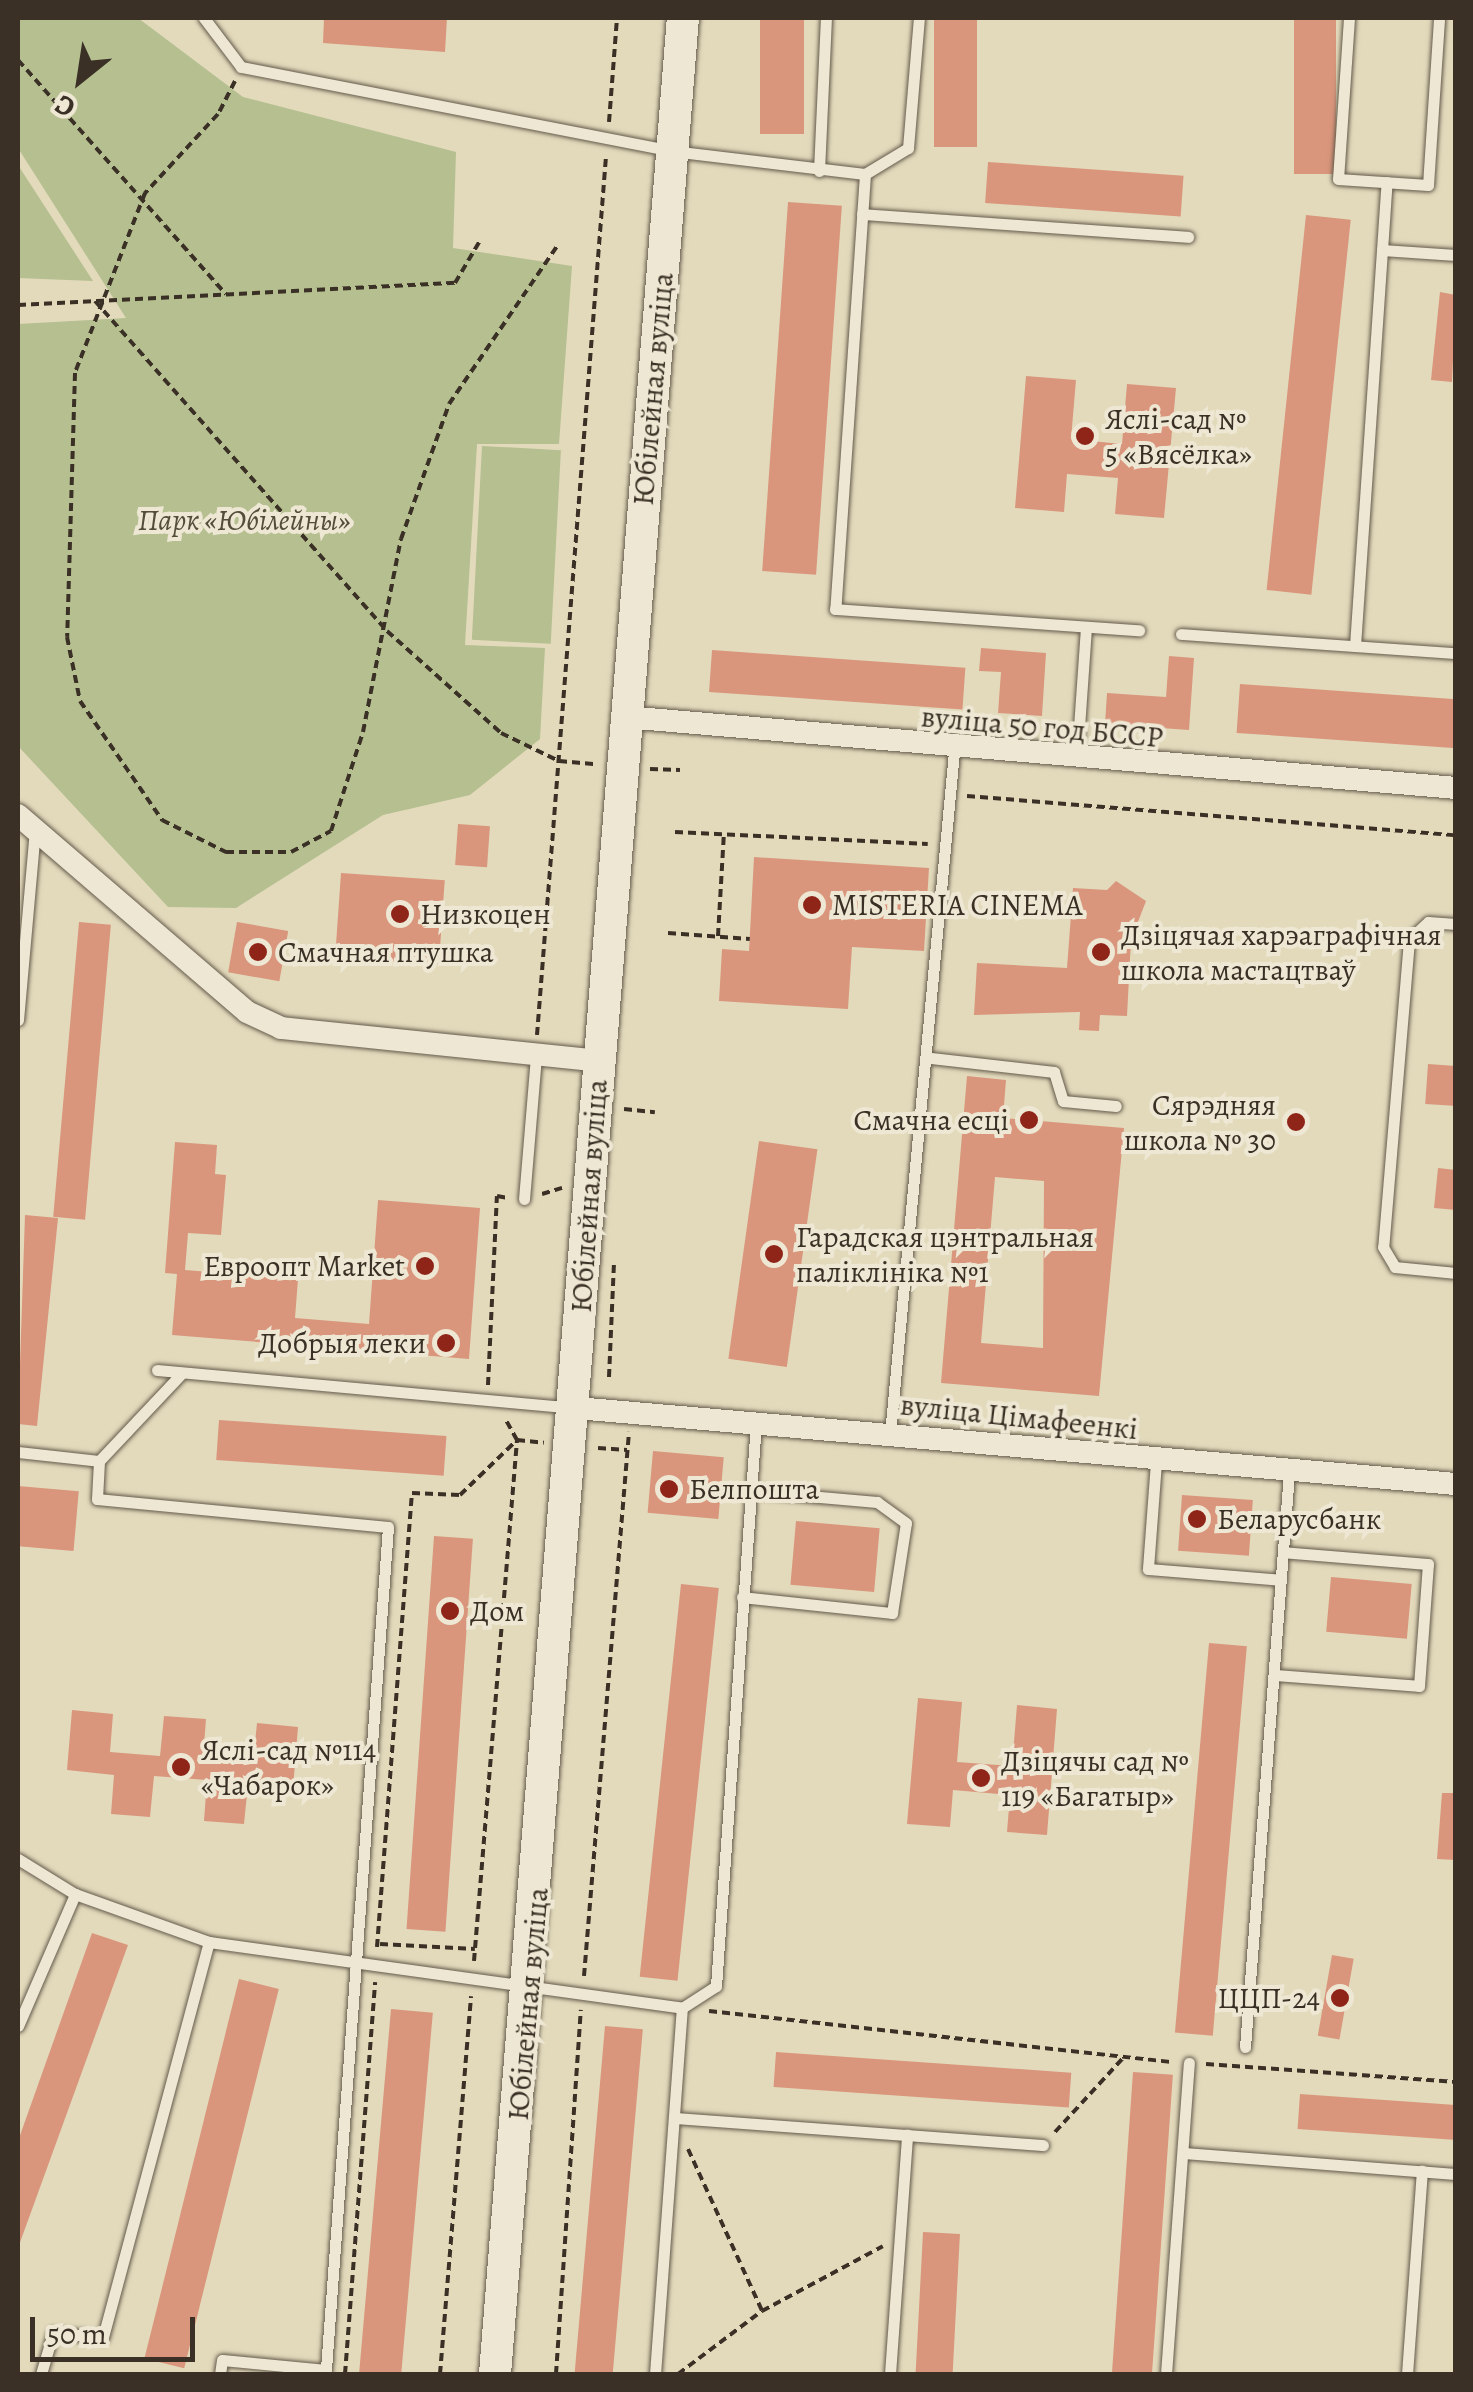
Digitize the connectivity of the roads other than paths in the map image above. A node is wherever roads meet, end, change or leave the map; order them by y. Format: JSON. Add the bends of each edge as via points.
{"nodes":[{"id":1,"x":204,"y":18,"type":"edge"},
{"id":2,"x":682,"y":18,"type":"edge"},
{"id":3,"x":826,"y":18,"type":"edge"},
{"id":4,"x":918,"y":18,"type":"edge"},
{"id":5,"x":1349,"y":18,"type":"edge"},
{"id":6,"x":1439,"y":18,"type":"edge"},
{"id":7,"x":672,"y":151,"type":"junction"},
{"id":8,"x":819,"y":171,"type":"junction"},
{"id":9,"x":865,"y":174,"type":"junction"},
{"id":10,"x":1387,"y":182,"type":"junction"},
{"id":11,"x":862,"y":214,"type":"junction"},
{"id":12,"x":1188,"y":238,"type":"dead end"},
{"id":13,"x":1382,"y":250,"type":"junction"},
{"id":14,"x":1456,"y":256,"type":"edge"},
{"id":15,"x":1086,"y":627,"type":"junction"},
{"id":16,"x":1139,"y":630,"type":"dead end"},
{"id":17,"x":1181,"y":634,"type":"dead end"},
{"id":18,"x":1355,"y":646,"type":"junction"},
{"id":19,"x":1456,"y":654,"type":"edge"},
{"id":20,"x":625,"y":716,"type":"junction"},
{"id":21,"x":954,"y":752,"type":"junction"},
{"id":22,"x":1076,"y":760,"type":"junction"},
{"id":23,"x":1456,"y":788,"type":"edge"},
{"id":24,"x":26,"y":822,"type":"edge"},
{"id":25,"x":1456,"y":924,"type":"edge"},
{"id":26,"x":18,"y":1020,"type":"edge"},
{"id":27,"x":536,"y":1056,"type":"junction"},
{"id":28,"x":931,"y":1058,"type":"junction"},
{"id":29,"x":598,"y":1061,"type":"junction"},
{"id":30,"x":1116,"y":1106,"type":"dead end"},
{"id":31,"x":524,"y":1199,"type":"road end"},
{"id":32,"x":1456,"y":1274,"type":"edge"},
{"id":33,"x":157,"y":1370,"type":"dead end"},
{"id":34,"x":182,"y":1373,"type":"junction"},
{"id":35,"x":576,"y":1408,"type":"junction"},
{"id":36,"x":756,"y":1423,"type":"junction"},
{"id":37,"x":890,"y":1434,"type":"junction"},
{"id":38,"x":18,"y":1452,"type":"edge"},
{"id":39,"x":99,"y":1461,"type":"junction"},
{"id":40,"x":1156,"y":1462,"type":"junction"},
{"id":41,"x":1290,"y":1472,"type":"junction"},
{"id":42,"x":1456,"y":1484,"type":"edge"},
{"id":43,"x":751,"y":1491,"type":"junction"},
{"id":44,"x":1283,"y":1552,"type":"junction"},
{"id":45,"x":1281,"y":1580,"type":"junction"},
{"id":46,"x":742,"y":1597,"type":"junction"},
{"id":47,"x":1274,"y":1674,"type":"junction"},
{"id":48,"x":18,"y":1859,"type":"edge"},
{"id":49,"x":75,"y":1894,"type":"junction"},
{"id":50,"x":209,"y":1942,"type":"junction"},
{"id":51,"x":360,"y":1968,"type":"junction"},
{"id":52,"x":530,"y":1986,"type":"junction"},
{"id":53,"x":682,"y":2008,"type":"junction"},
{"id":54,"x":18,"y":2026,"type":"edge"},
{"id":55,"x":1245,"y":2048,"type":"dead end"},
{"id":56,"x":1189,"y":2063,"type":"road end"},
{"id":57,"x":674,"y":2118,"type":"junction"},
{"id":58,"x":907,"y":2135,"type":"junction"},
{"id":59,"x":1043,"y":2145,"type":"road end"},
{"id":60,"x":1183,"y":2153,"type":"junction"},
{"id":61,"x":1422,"y":2172,"type":"junction"},
{"id":62,"x":1456,"y":2174,"type":"edge"},
{"id":63,"x":41,"y":2374,"type":"edge"},
{"id":64,"x":220,"y":2374,"type":"edge"},
{"id":65,"x":496,"y":2374,"type":"edge"},
{"id":66,"x":655,"y":2374,"type":"edge"},
{"id":67,"x":890,"y":2374,"type":"edge"},
{"id":68,"x":1166,"y":2374,"type":"edge"},
{"id":69,"x":1406,"y":2374,"type":"edge"}],
"edges":[{"from":1,"to":7,"type":"lane","via":[[242,68]]},
{"from":2,"to":7,"type":"main road","name":"Юбілейная вуліца"},
{"from":3,"to":8,"type":"lane"},
{"from":4,"to":9,"type":"lane","via":[[908,148]]},
{"from":5,"to":10,"type":"lane","via":[[1338,179]]},
{"from":6,"to":10,"type":"lane","via":[[1428,185]]},
{"from":7,"to":8,"type":"lane"},
{"from":7,"to":20,"type":"main road","name":"Юбілейная вуліца"},
{"from":8,"to":9,"type":"lane"},
{"from":9,"to":11,"type":"lane"},
{"from":10,"to":13,"type":"lane"},
{"from":11,"to":12,"type":"lane"},
{"from":11,"to":15,"type":"lane","via":[[835,609]]},
{"from":13,"to":14,"type":"lane"},
{"from":13,"to":18,"type":"lane"},
{"from":15,"to":16,"type":"lane"},
{"from":15,"to":22,"type":"lane"},
{"from":17,"to":18,"type":"lane"},
{"from":18,"to":19,"type":"lane"},
{"from":20,"to":21,"type":"street","name":"вуліца 50 год БССР"},
{"from":20,"to":29,"type":"main road","name":"Юбілейная вуліца"},
{"from":21,"to":22,"type":"street","name":"вуліца 50 год БССР"},
{"from":21,"to":28,"type":"lane"},
{"from":22,"to":23,"type":"street","name":"вуліца 50 год БССР"},
{"from":24,"to":26,"type":"lane"},
{"from":24,"to":27,"type":"street","via":[[247,1012],[282,1028]]},
{"from":25,"to":32,"type":"lane","via":[[1428,922],[1409,940],[1383,1247],[1395,1267]]},
{"from":27,"to":29,"type":"street"},
{"from":27,"to":31,"type":"lane"},
{"from":28,"to":30,"type":"lane","via":[[1054,1072],[1062,1101]]},
{"from":28,"to":37,"type":"lane"},
{"from":29,"to":35,"type":"main road","name":"Юбілейная вуліца"},
{"from":33,"to":34,"type":"lane"},
{"from":34,"to":35,"type":"lane"},
{"from":34,"to":39,"type":"lane"},
{"from":35,"to":36,"type":"street","name":"вуліца Цімафеенкі"},
{"from":35,"to":52,"type":"main road","name":"Юбілейная вуліца"},
{"from":36,"to":37,"type":"street","name":"вуліца Цімафеенкі"},
{"from":36,"to":43,"type":"lane"},
{"from":37,"to":40,"type":"street","name":"вуліца Цімафеенкі"},
{"from":38,"to":39,"type":"lane"},
{"from":39,"to":51,"type":"lane","via":[[97,1499],[388,1528]]},
{"from":40,"to":41,"type":"street","name":"вуліца Цімафеенкі"},
{"from":40,"to":45,"type":"lane","via":[[1148,1569]]},
{"from":41,"to":42,"type":"street","name":"вуліца Цімафеенкі"},
{"from":41,"to":44,"type":"lane"},
{"from":43,"to":46,"type":"lane"},
{"from":43,"to":46,"type":"lane","via":[[877,1502],[906,1523],[892,1613]]},
{"from":44,"to":45,"type":"lane"},
{"from":44,"to":47,"type":"lane","via":[[1428,1564],[1419,1686]]},
{"from":45,"to":47,"type":"lane"},
{"from":46,"to":53,"type":"lane","via":[[716,1986]]},
{"from":47,"to":55,"type":"lane"},
{"from":48,"to":49,"type":"lane"},
{"from":49,"to":50,"type":"lane"},
{"from":49,"to":54,"type":"lane"},
{"from":50,"to":51,"type":"lane"},
{"from":50,"to":63,"type":"lane","via":[[102,2337],[53,2333]]},
{"from":51,"to":52,"type":"lane"},
{"from":51,"to":64,"type":"lane","via":[[326,2370],[222,2360]]},
{"from":52,"to":53,"type":"lane"},
{"from":52,"to":65,"type":"main road","name":"Юбілейная вуліца"},
{"from":53,"to":57,"type":"lane"},
{"from":56,"to":60,"type":"lane"},
{"from":57,"to":58,"type":"lane"},
{"from":57,"to":66,"type":"lane"},
{"from":58,"to":59,"type":"lane"},
{"from":58,"to":67,"type":"lane"},
{"from":60,"to":61,"type":"lane"},
{"from":60,"to":68,"type":"lane"},
{"from":61,"to":62,"type":"lane"},
{"from":61,"to":69,"type":"lane"}]}
